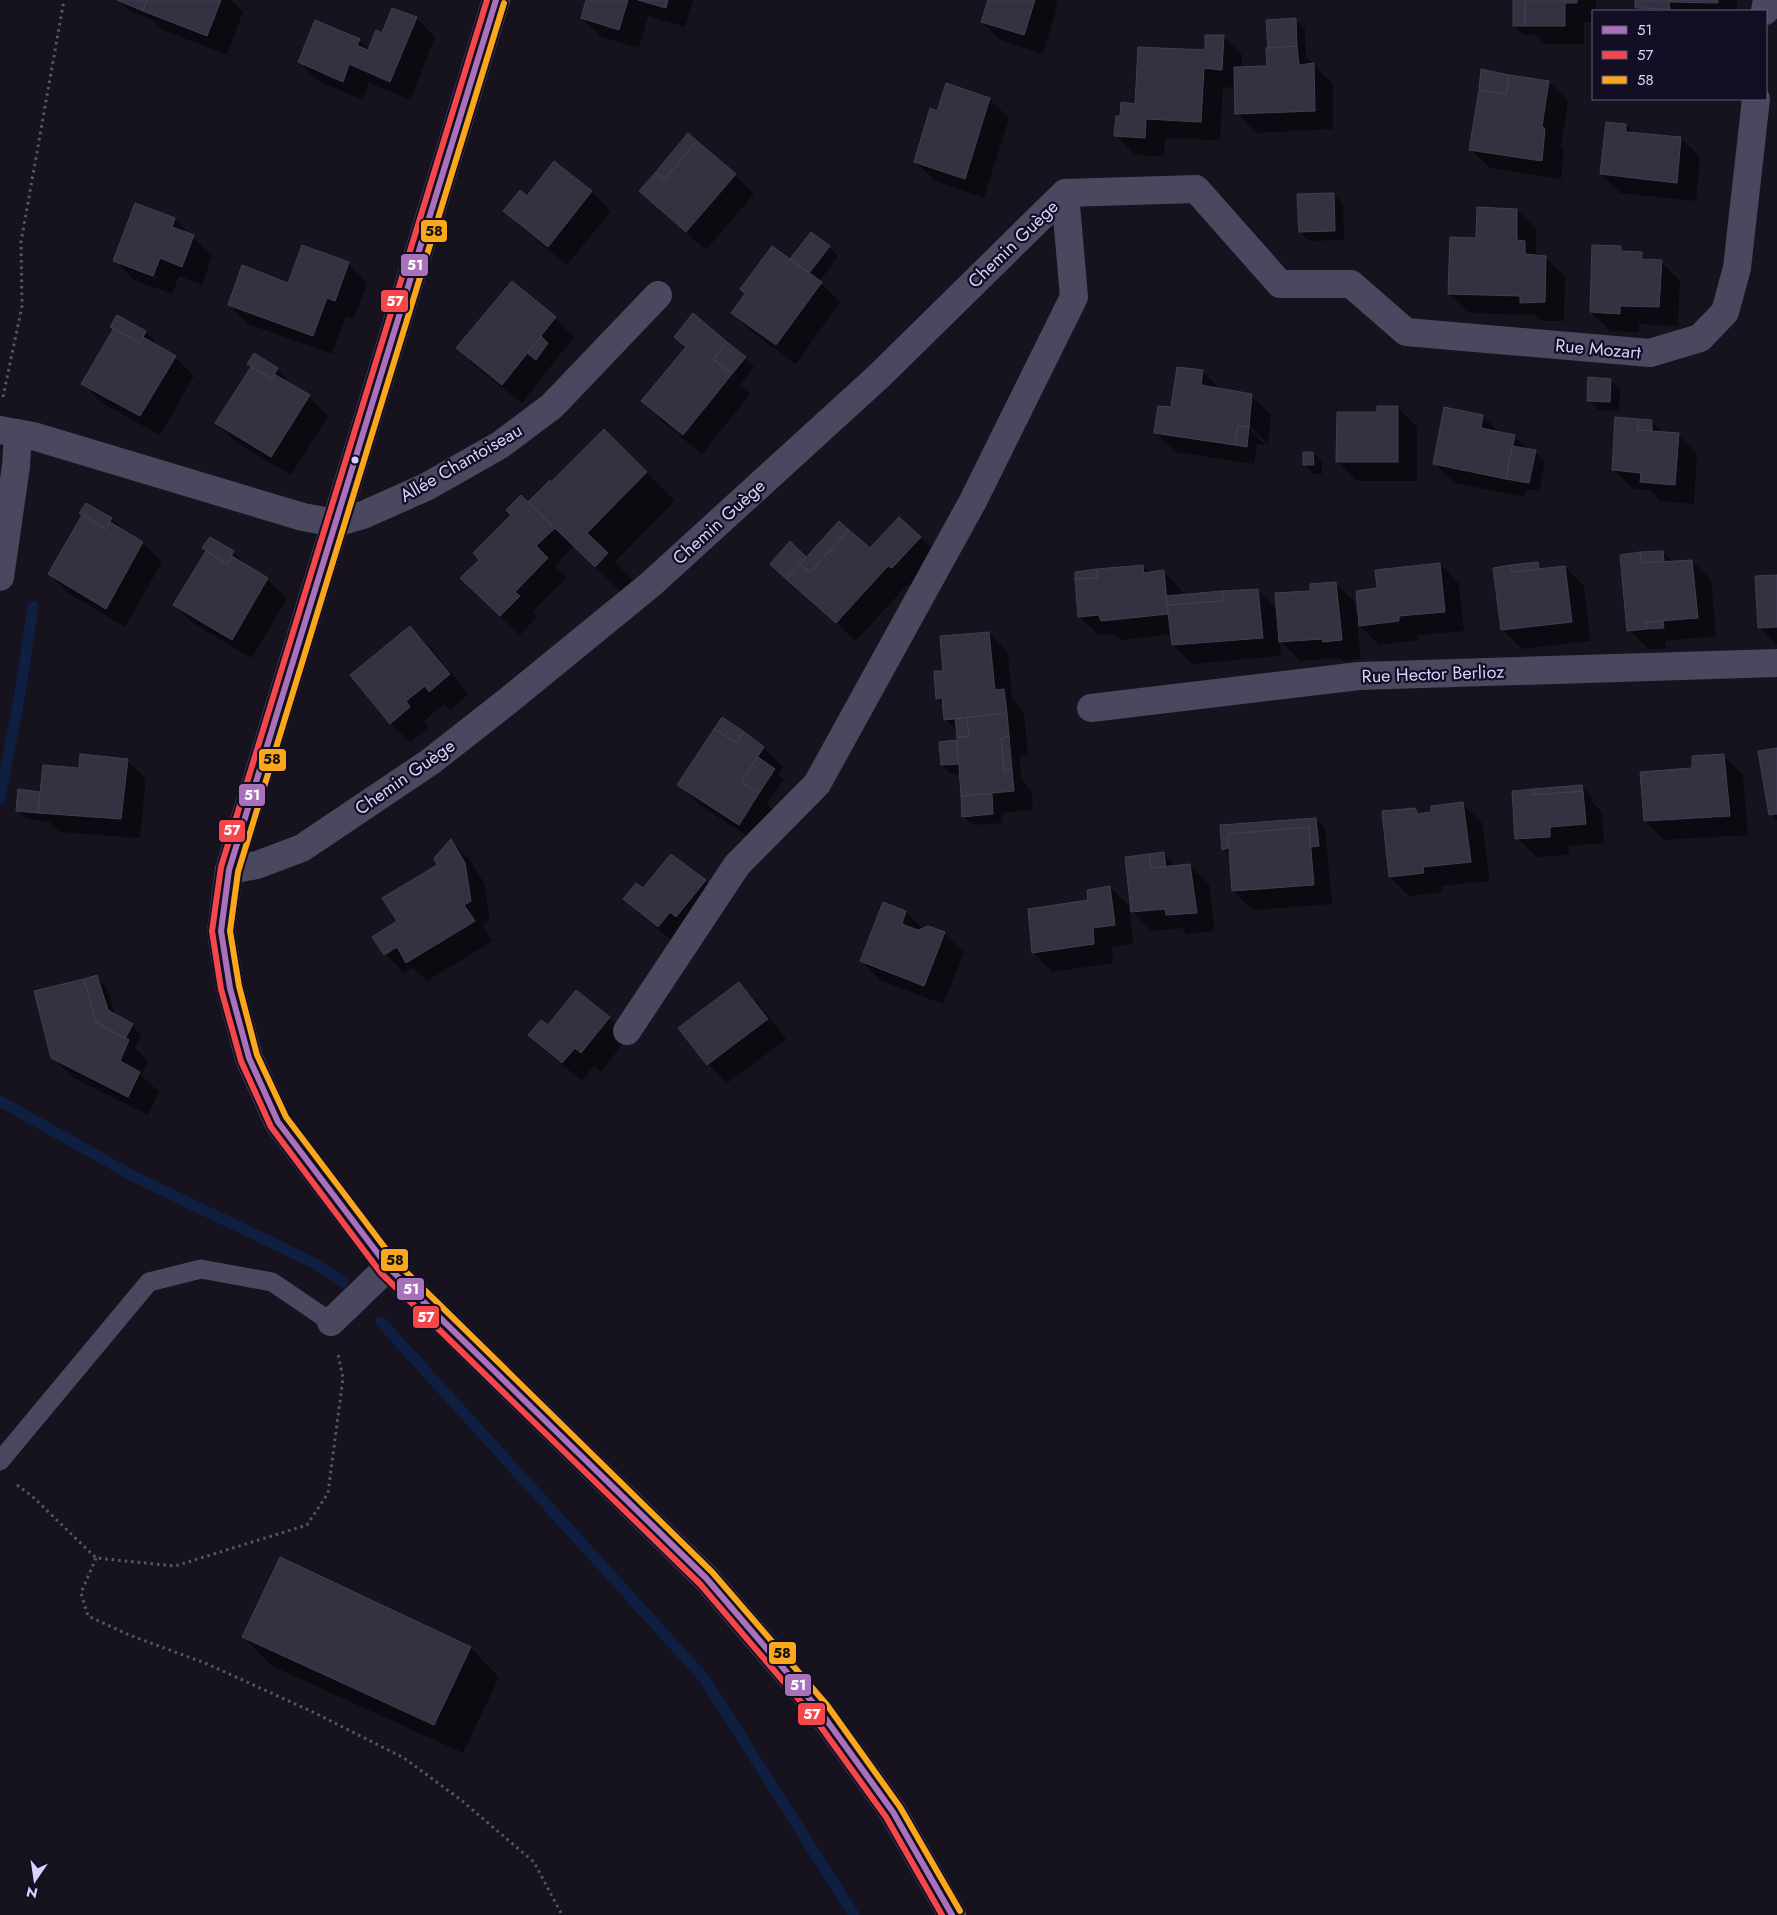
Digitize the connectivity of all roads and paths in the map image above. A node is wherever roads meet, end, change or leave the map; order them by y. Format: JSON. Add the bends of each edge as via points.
{"nodes":[{"id":1,"x":64,"y":0,"type":"edge"},
{"id":2,"x":496,"y":0,"type":"edge"},
{"id":3,"x":1756,"y":100,"type":"edge"},
{"id":4,"x":1065,"y":193,"type":"junction"},
{"id":5,"x":658,"y":295,"type":"dead end"},
{"id":6,"x":2,"y":399,"type":"dead end"},
{"id":7,"x":9,"y":432,"type":"edge"},
{"id":8,"x":335,"y":523,"type":"junction"},
{"id":9,"x":0,"y":577,"type":"edge"},
{"id":10,"x":1777,"y":664,"type":"edge"},
{"id":11,"x":1091,"y":708,"type":"dead end"},
{"id":12,"x":229,"y":870,"type":"junction"},
{"id":13,"x":627,"y":1031,"type":"dead end"},
{"id":14,"x":388,"y":1267,"type":"junction"},
{"id":15,"x":331,"y":1322,"type":"junction"},
{"id":16,"x":0,"y":1461,"type":"edge"},
{"id":17,"x":16,"y":1484,"type":"dead end"},
{"id":18,"x":96,"y":1558,"type":"junction"},
{"id":19,"x":562,"y":1915,"type":"edge"},
{"id":20,"x":952,"y":1915,"type":"edge"}],
"edges":[{"from":1,"to":6,"type":"path","via":[[21,242],[22,306]]},
{"from":2,"to":8,"type":"main road"},
{"from":3,"to":4,"type":"street","name":"Rue Mozart","via":[[1737,268],[1724,312],[1700,338],[1650,353],[1406,332],[1351,284],[1280,284],[1196,189]]},
{"from":4,"to":12,"type":"street","name":"Chemin Guège","via":[[879,376],[658,578],[509,700],[430,762],[302,848],[257,865]]},
{"from":4,"to":13,"type":"street","name":"Chemin Guège","via":[[1074,297],[973,501],[817,784],[738,866]]},
{"from":5,"to":8,"type":"street","name":"Allée Chantoiseau","via":[[552,406],[500,445],[426,487],[363,515]]},
{"from":7,"to":8,"type":"street","via":[[33,436],[303,517]]},
{"from":7,"to":9,"type":"street","via":[[16,466]]},
{"from":8,"to":12,"type":"main road"},
{"from":10,"to":11,"type":"street","name":"Rue Hector Berlioz","via":[[1359,676]]},
{"from":12,"to":14,"type":"main road","via":[[221,931],[230,988],[249,1058],[278,1122]]},
{"from":14,"to":15,"type":"street"},
{"from":14,"to":20,"type":"main road","via":[[706,1578],[820,1711],[893,1812]]},
{"from":15,"to":16,"type":"lane","via":[[272,1282],[201,1269],[149,1282]]},
{"from":15,"to":18,"type":"path","via":[[343,1378],[328,1493],[307,1524],[174,1566]]},
{"from":17,"to":18,"type":"path"},
{"from":18,"to":19,"type":"path","via":[[81,1593],[88,1616],[205,1663],[404,1758],[461,1800],[534,1862]]}]}
